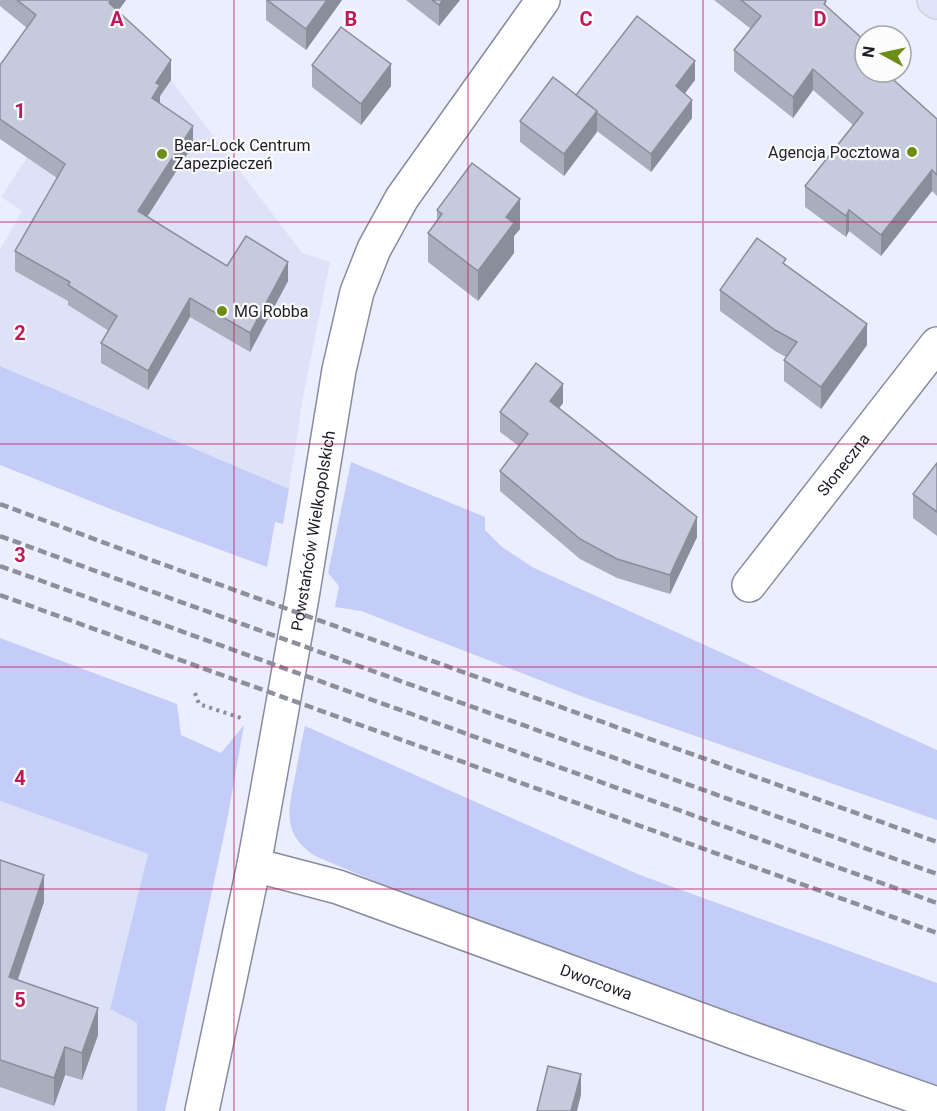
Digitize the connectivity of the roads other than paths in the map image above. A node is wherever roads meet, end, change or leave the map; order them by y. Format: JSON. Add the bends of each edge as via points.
{"nodes":[{"id":1,"x":543,"y":0,"type":"edge"},
{"id":2,"x":937,"y":344,"type":"edge"},
{"id":3,"x":749,"y":585,"type":"dead end"},
{"id":4,"x":254,"y":865,"type":"junction"},
{"id":5,"x":937,"y":1104,"type":"edge"},
{"id":6,"x":202,"y":1111,"type":"edge"}],
"edges":[{"from":1,"to":4,"type":"street","name":"Powstańców Wielkopolskich","via":[[402,198],[362,276],[339,369]]},
{"from":2,"to":3,"type":"street","name":"Słoneczna"},
{"from":4,"to":5,"type":"street","name":"Dworcowa","via":[[346,890]]},
{"from":4,"to":6,"type":"street","name":"Powstańców Wielkopolskich"}]}
